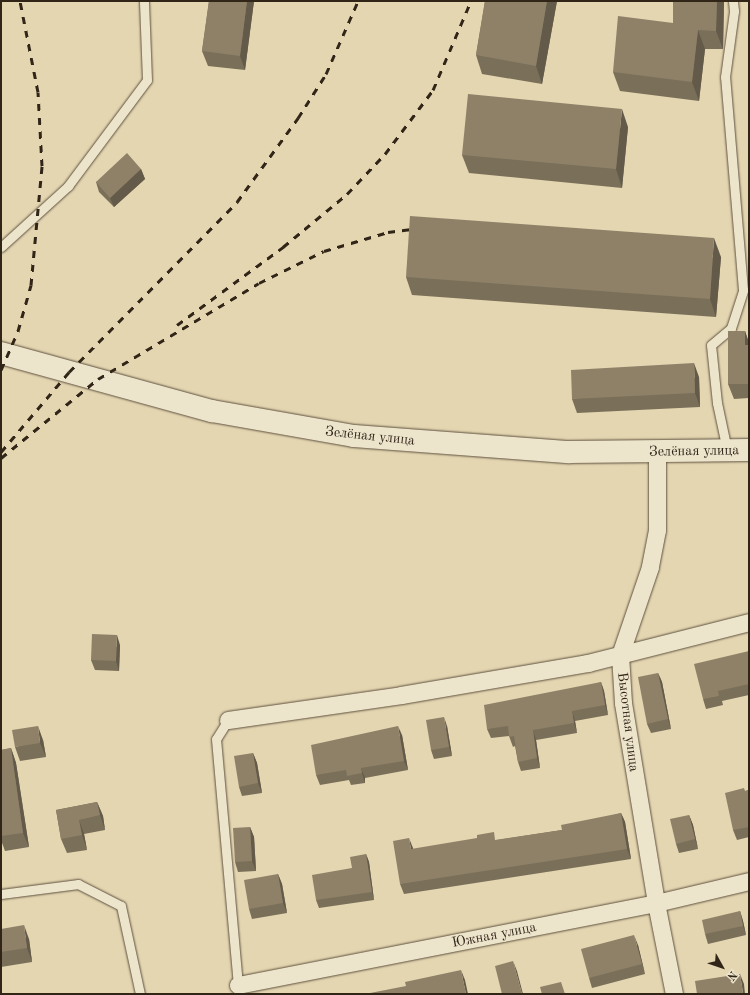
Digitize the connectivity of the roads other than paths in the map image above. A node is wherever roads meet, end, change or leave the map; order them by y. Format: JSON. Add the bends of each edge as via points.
{"nodes":[{"id":1,"x":144,"y":1,"type":"edge"},
{"id":2,"x":733,"y":1,"type":"edge"},
{"id":3,"x":1,"y":247,"type":"edge"},
{"id":4,"x":1,"y":353,"type":"edge"},
{"id":5,"x":727,"y":450,"type":"junction"},
{"id":6,"x":749,"y":450,"type":"edge"},
{"id":7,"x":657,"y":452,"type":"junction"},
{"id":8,"x":749,"y":622,"type":"edge"},
{"id":9,"x":620,"y":655,"type":"junction"},
{"id":10,"x":228,"y":720,"type":"joint"},
{"id":11,"x":749,"y":881,"type":"edge"},
{"id":12,"x":1,"y":894,"type":"edge"},
{"id":13,"x":656,"y":903,"type":"junction"},
{"id":14,"x":238,"y":985,"type":"joint"},
{"id":15,"x":140,"y":994,"type":"edge"},
{"id":16,"x":674,"y":994,"type":"edge"}],
"edges":[{"from":1,"to":3,"type":"lane","via":[[147,80],[68,186]]},
{"from":2,"to":5,"type":"lane","via":[[734,11],[725,77],[743,290],[731,328],[711,345],[717,403]]},
{"from":4,"to":7,"type":"street","name":"Зелёная улица","via":[[212,411],[354,436],[569,452]]},
{"from":5,"to":6,"type":"street","name":"Зелёная улица"},
{"from":5,"to":7,"type":"street","name":"Зелёная улица"},
{"from":7,"to":9,"type":"street","name":"Высотная улица","via":[[657,530],[650,567]]},
{"from":8,"to":9,"type":"street"},
{"from":9,"to":10,"type":"street","via":[[588,663],[409,694]]},
{"from":9,"to":13,"type":"street","name":"Высотная улица","via":[[624,702]]},
{"from":10,"to":14,"type":"lane","via":[[216,739]]},
{"from":11,"to":13,"type":"street","name":"Южная улица"},
{"from":12,"to":15,"type":"lane","via":[[78,884],[121,906]]},
{"from":13,"to":14,"type":"street","name":"Южная улица"},
{"from":13,"to":16,"type":"street","name":"Высотная улица"}]}
